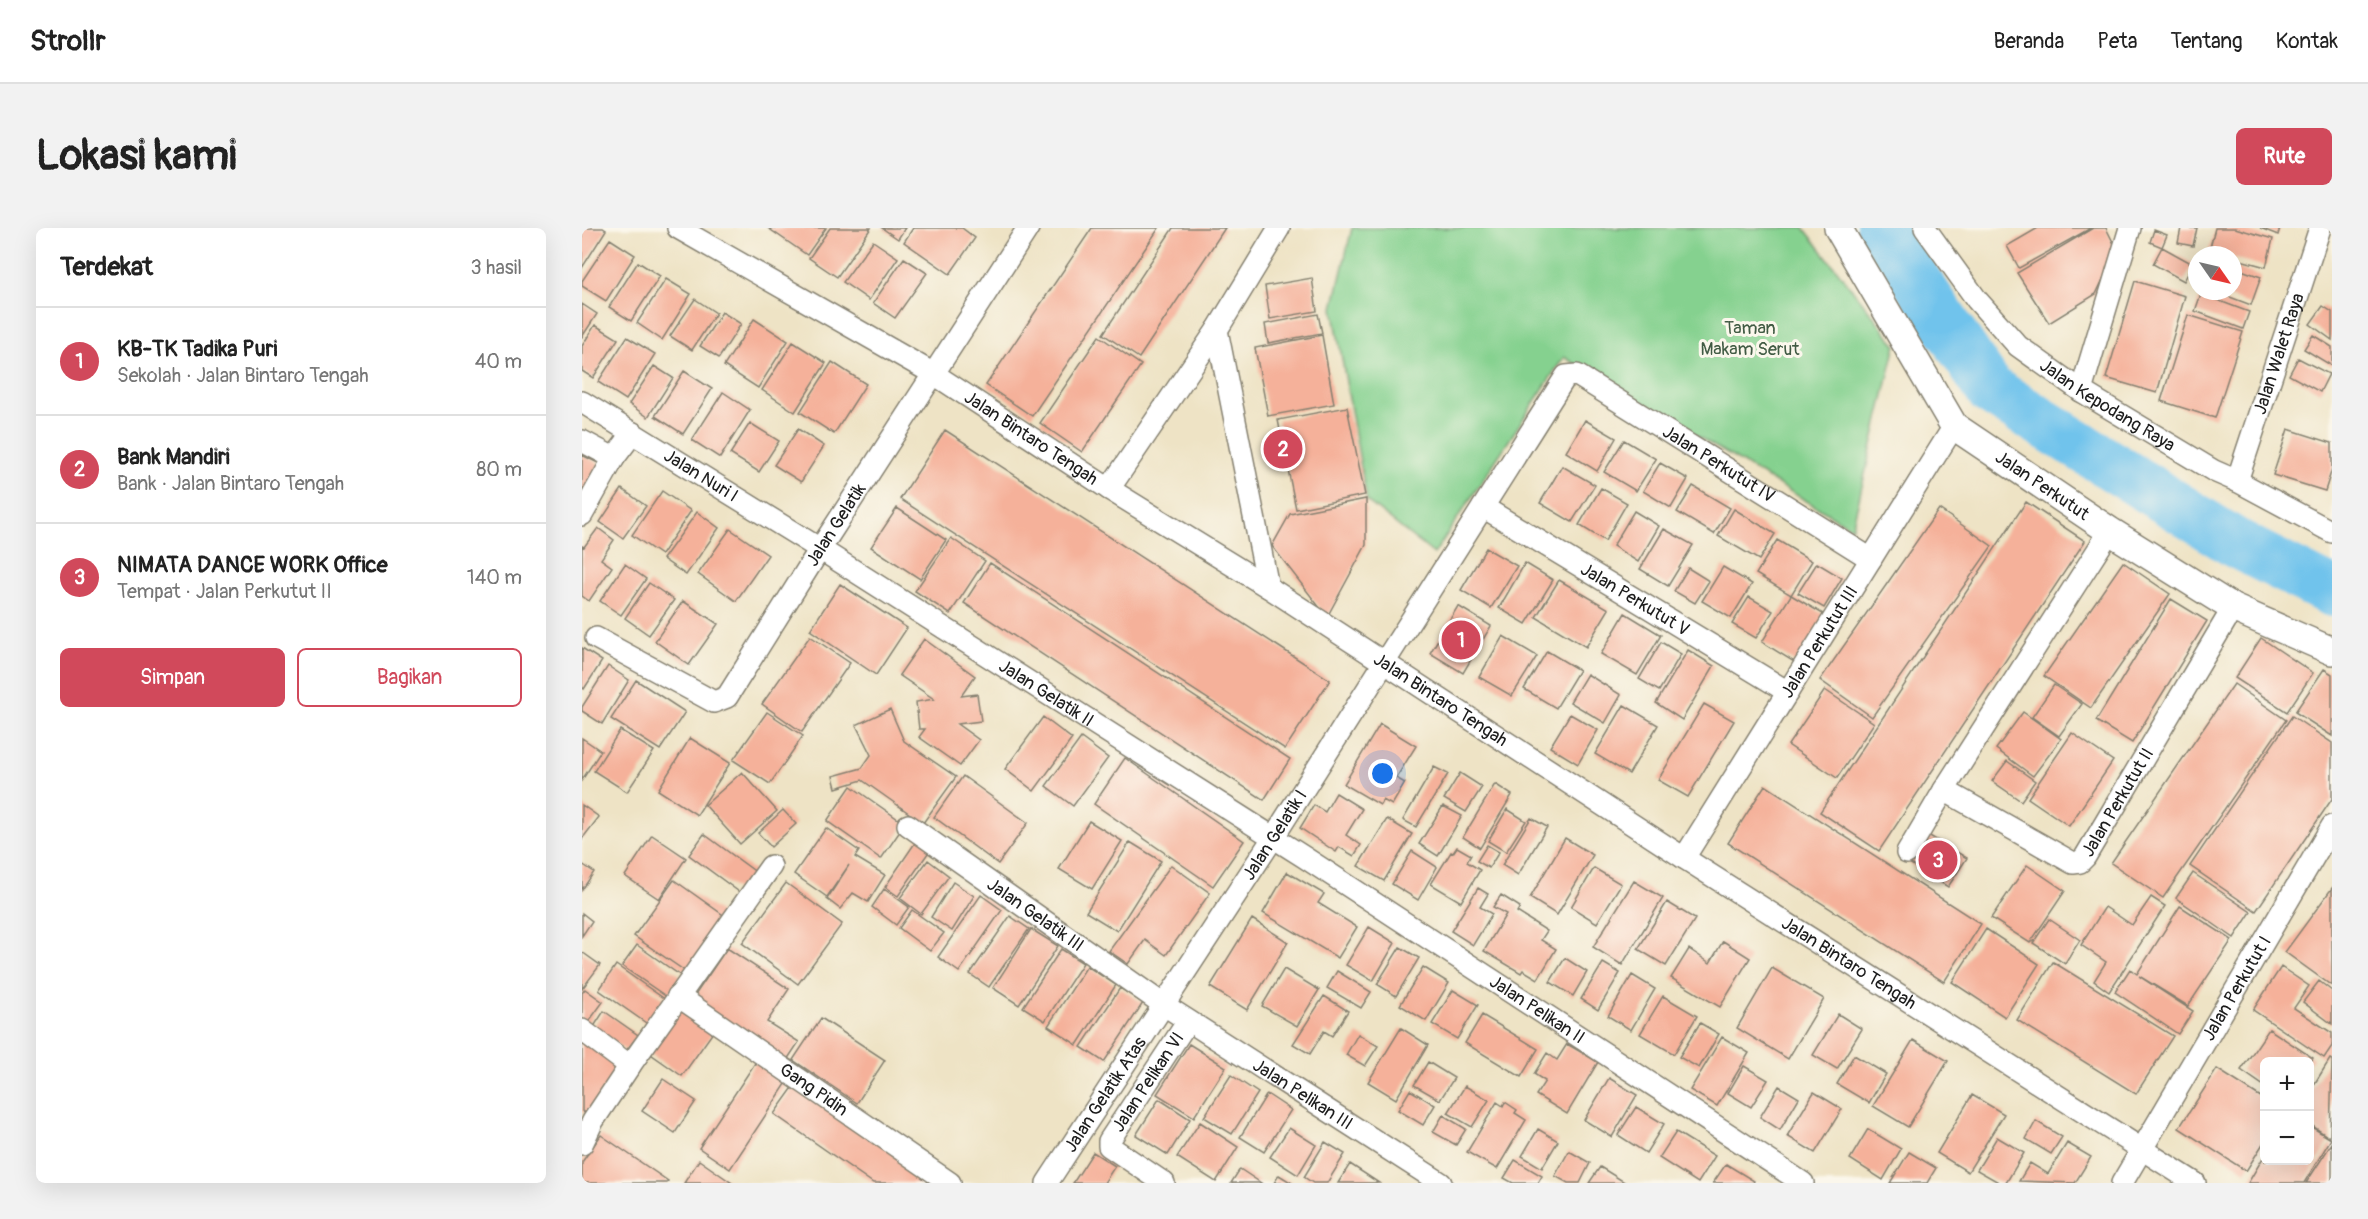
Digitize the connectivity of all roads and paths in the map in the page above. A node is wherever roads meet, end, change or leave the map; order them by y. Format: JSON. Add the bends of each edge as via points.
{"nodes":[{"id":1,"x":678,"y":228,"type":"edge"},
{"id":2,"x":1028,"y":228,"type":"edge"},
{"id":3,"x":1279,"y":228,"type":"edge"},
{"id":4,"x":1838,"y":228,"type":"edge"},
{"id":5,"x":1925,"y":228,"type":"edge"},
{"id":6,"x":2130,"y":228,"type":"edge"},
{"id":7,"x":2321,"y":230,"type":"edge"},
{"id":8,"x":1217,"y":330,"type":"junction"},
{"id":9,"x":934,"y":374,"type":"junction"},
{"id":10,"x":1566,"y":376,"type":"joint"},
{"id":11,"x":2081,"y":392,"type":"junction"},
{"id":12,"x":582,"y":402,"type":"edge"},
{"id":13,"x":1954,"y":426,"type":"junction"},
{"id":14,"x":633,"y":433,"type":"junction"},
{"id":15,"x":582,"y":441,"type":"edge"},
{"id":16,"x":614,"y":458,"type":"junction"},
{"id":17,"x":2237,"y":481,"type":"junction"},
{"id":18,"x":1109,"y":489,"type":"junction"},
{"id":19,"x":1483,"y":507,"type":"junction"},
{"id":20,"x":582,"y":515,"type":"edge"},
{"id":21,"x":2110,"y":531,"type":"junction"},
{"id":22,"x":2332,"y":532,"type":"edge"},
{"id":23,"x":820,"y":549,"type":"junction"},
{"id":24,"x":1871,"y":559,"type":"junction"},
{"id":25,"x":1268,"y":587,"type":"junction"},
{"id":26,"x":2233,"y":608,"type":"junction"},
{"id":27,"x":596,"y":638,"type":"dead end"},
{"id":28,"x":2332,"y":651,"type":"edge"},
{"id":29,"x":1383,"y":664,"type":"junction"},
{"id":30,"x":1788,"y":692,"type":"junction"},
{"id":31,"x":1944,"y":790,"type":"junction"},
{"id":32,"x":908,"y":825,"type":"dead end"},
{"id":33,"x":2332,"y":826,"type":"edge"},
{"id":34,"x":1273,"y":838,"type":"junction"},
{"id":35,"x":1907,"y":853,"type":"dead end"},
{"id":36,"x":1684,"y":858,"type":"junction"},
{"id":37,"x":771,"y":866,"type":"dead end"},
{"id":38,"x":678,"y":996,"type":"junction"},
{"id":39,"x":1164,"y":1005,"type":"junction"},
{"id":40,"x":1188,"y":1021,"type":"junction"},
{"id":41,"x":582,"y":1030,"type":"edge"},
{"id":42,"x":630,"y":1066,"type":"junction"},
{"id":43,"x":582,"y":1144,"type":"edge"},
{"id":44,"x":2143,"y":1150,"type":"junction"},
{"id":45,"x":950,"y":1183,"type":"edge"},
{"id":46,"x":1047,"y":1183,"type":"edge"},
{"id":47,"x":1164,"y":1183,"type":"edge"},
{"id":48,"x":1441,"y":1183,"type":"edge"},
{"id":49,"x":1803,"y":1183,"type":"edge"},
{"id":50,"x":2122,"y":1183,"type":"edge"},
{"id":51,"x":2195,"y":1183,"type":"edge"}],
"edges":[{"from":1,"to":9,"type":"street","name":"Jalan Bintaro Tengah"},
{"from":2,"to":9,"type":"street","name":"Jalan Gelatik"},
{"from":3,"to":8,"type":"street"},
{"from":4,"to":13,"type":"street","name":"Jalan Perkutut"},
{"from":5,"to":11,"type":"street","name":"Jalan Kepodang Raya","via":[[1977,300],[2018,346]]},
{"from":6,"to":11,"type":"street"},
{"from":7,"to":17,"type":"street","name":"Jalan Walet Raya"},
{"from":8,"to":18,"type":"street"},
{"from":8,"to":25,"type":"street"},
{"from":9,"to":18,"type":"street","name":"Jalan Bintaro Tengah"},
{"from":9,"to":23,"type":"street","name":"Jalan Gelatik"},
{"from":10,"to":19,"type":"street","name":"Jalan Gelatik I"},
{"from":10,"to":24,"type":"street","name":"Jalan Perkutut IV","via":[[1576,375]]},
{"from":11,"to":17,"type":"street","name":"Jalan Kepodang Raya"},
{"from":12,"to":14,"type":"street","name":"Jalan Nuri I"},
{"from":13,"to":21,"type":"street","name":"Jalan Perkutut"},
{"from":13,"to":24,"type":"street","name":"Jalan Perkutut III"},
{"from":14,"to":16,"type":"street"},
{"from":14,"to":23,"type":"street","name":"Jalan Nuri I"},
{"from":15,"to":16,"type":"street"},
{"from":16,"to":20,"type":"street"},
{"from":17,"to":22,"type":"street","name":"Jalan Kepodang Raya"},
{"from":18,"to":25,"type":"street","name":"Jalan Bintaro Tengah"},
{"from":19,"to":29,"type":"street","name":"Jalan Gelatik I"},
{"from":19,"to":30,"type":"street","name":"Jalan Perkutut V"},
{"from":21,"to":26,"type":"street","name":"Jalan Perkutut"},
{"from":21,"to":31,"type":"street"},
{"from":23,"to":27,"type":"street","name":"Jalan Gelatik","via":[[727,697],[720,701],[714,702]]},
{"from":23,"to":34,"type":"street","name":"Jalan Gelatik II"},
{"from":24,"to":30,"type":"street","name":"Jalan Perkutut III"},
{"from":25,"to":29,"type":"street","name":"Jalan Bintaro Tengah"},
{"from":26,"to":28,"type":"street","name":"Jalan Perkutut"},
{"from":26,"to":31,"type":"street","name":"Jalan Perkutut II","via":[[2080,862],[2073,863]]},
{"from":29,"to":34,"type":"street","name":"Jalan Gelatik I"},
{"from":29,"to":36,"type":"street","name":"Jalan Bintaro Tengah"},
{"from":30,"to":36,"type":"street","name":"Jalan Perkutut III"},
{"from":31,"to":35,"type":"street"},
{"from":32,"to":39,"type":"street","name":"Jalan Gelatik III"},
{"from":33,"to":44,"type":"street","name":"Jalan Perkutut I"},
{"from":34,"to":39,"type":"street","name":"Jalan Gelatik I"},
{"from":34,"to":49,"type":"street","name":"Jalan Pelikan II"},
{"from":36,"to":44,"type":"street","name":"Jalan Bintaro Tengah"},
{"from":37,"to":38,"type":"street"},
{"from":38,"to":42,"type":"street"},
{"from":38,"to":45,"type":"street","name":"Gang Pidin"},
{"from":39,"to":40,"type":"street","name":"Jalan Pelikan III"},
{"from":39,"to":46,"type":"street","name":"Jalan Gelatik Atas"},
{"from":40,"to":47,"type":"street","name":"Jalan Pelikan VI","via":[[1108,1144]]},
{"from":40,"to":48,"type":"street","name":"Jalan Pelikan III"},
{"from":41,"to":42,"type":"street"},
{"from":42,"to":43,"type":"street"},
{"from":44,"to":50,"type":"street","name":"Jalan Perkutut I"},
{"from":44,"to":51,"type":"street","name":"Jalan Bintaro Tengah"}]}
